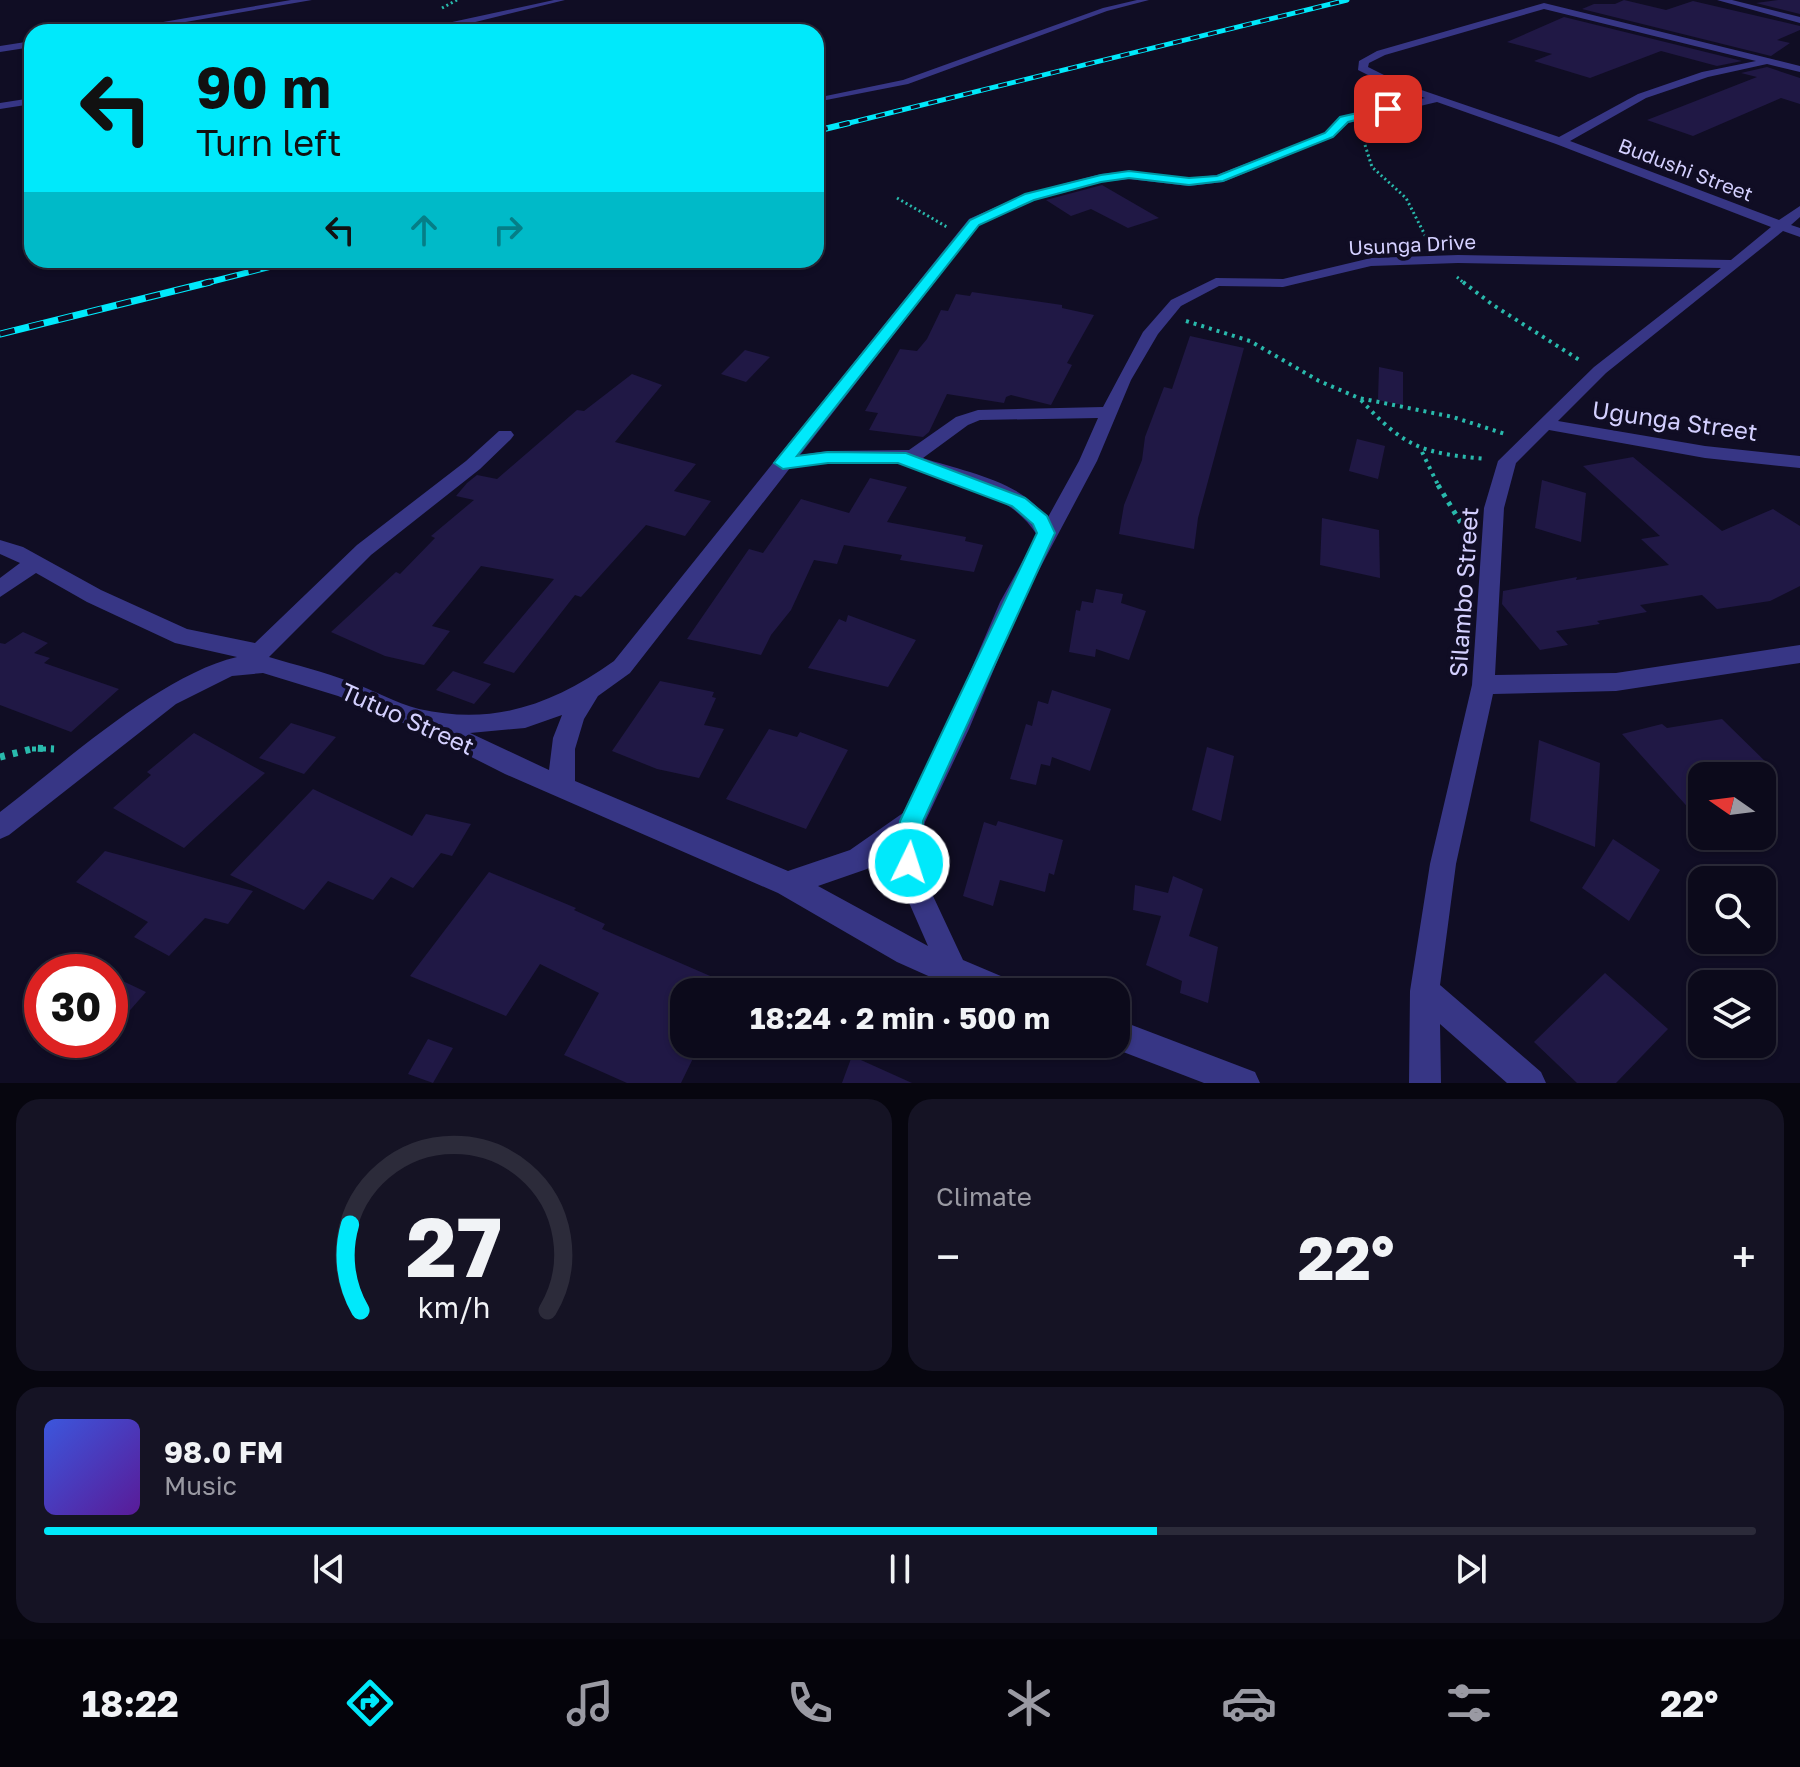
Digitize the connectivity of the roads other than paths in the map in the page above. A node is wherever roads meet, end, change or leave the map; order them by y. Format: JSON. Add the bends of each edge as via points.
{"nodes":[{"id":1,"x":308,"y":0,"type":"edge"},
{"id":2,"x":562,"y":0,"type":"edge"},
{"id":3,"x":1146,"y":0,"type":"edge"},
{"id":4,"x":1556,"y":0,"type":"edge"},
{"id":5,"x":1721,"y":0,"type":"edge"},
{"id":6,"x":1544,"y":6,"type":"junction"},
{"id":7,"x":1800,"y":20,"type":"edge"},
{"id":8,"x":160,"y":24,"type":"edge"},
{"id":9,"x":460,"y":24,"type":"edge"},
{"id":10,"x":24,"y":45,"type":"edge"},
{"id":11,"x":0,"y":49,"type":"edge"},
{"id":12,"x":1773,"y":62,"type":"junction"},
{"id":13,"x":1800,"y":69,"type":"edge"},
{"id":14,"x":824,"y":98,"type":"edge"},
{"id":15,"x":1437,"y":99,"type":"junction"},
{"id":16,"x":24,"y":102,"type":"edge"},
{"id":17,"x":0,"y":106,"type":"edge"},
{"id":18,"x":1560,"y":141,"type":"junction"},
{"id":19,"x":1800,"y":210,"type":"edge"},
{"id":20,"x":1790,"y":229,"type":"edge"},
{"id":21,"x":1732,"y":264,"type":"junction"},
{"id":22,"x":1108,"y":412,"type":"junction"},
{"id":23,"x":1543,"y":424,"type":"junction"},
{"id":24,"x":505,"y":435,"type":"dead end"},
{"id":25,"x":900,"y":457,"type":"junction"},
{"id":26,"x":1800,"y":462,"type":"edge"},
{"id":27,"x":783,"y":463,"type":"junction"},
{"id":28,"x":1046,"y":533,"type":"junction"},
{"id":29,"x":0,"y":547,"type":"edge"},
{"id":30,"x":36,"y":562,"type":"junction"},
{"id":31,"x":0,"y":589,"type":"edge"},
{"id":32,"x":1800,"y":654,"type":"edge"},
{"id":33,"x":253,"y":658,"type":"junction"},
{"id":34,"x":1483,"y":685,"type":"junction"},
{"id":35,"x":588,"y":693,"type":"junction"},
{"id":36,"x":416,"y":718,"type":"junction"},
{"id":37,"x":563,"y":787,"type":"junction"},
{"id":38,"x":912,"y":821,"type":"junction"},
{"id":39,"x":0,"y":827,"type":"edge"},
{"id":40,"x":788,"y":884,"type":"junction"},
{"id":41,"x":954,"y":973,"type":"junction"},
{"id":42,"x":967,"y":978,"type":"edge"},
{"id":43,"x":1425,"y":991,"type":"junction"},
{"id":44,"x":1130,"y":1039,"type":"edge"},
{"id":45,"x":1244,"y":1083,"type":"edge"},
{"id":46,"x":1425,"y":1083,"type":"edge"},
{"id":47,"x":1530,"y":1083,"type":"edge"}],
"edges":[{"from":1,"to":8,"type":"street"},
{"from":2,"to":9,"type":"lane"},
{"from":3,"to":14,"type":"lane","via":[[1105,9],[905,82]]},
{"from":4,"to":6,"type":"street"},
{"from":5,"to":7,"type":"street"},
{"from":6,"to":12,"type":"street"},
{"from":6,"to":15,"type":"street","name":"Budushi Street","via":[[1364,61],[1362,68],[1370,74]]},
{"from":10,"to":11,"type":"street"},
{"from":12,"to":13,"type":"street"},
{"from":12,"to":18,"type":"street","via":[[1706,74],[1642,96]]},
{"from":15,"to":18,"type":"street","name":"Budushi Street"},
{"from":15,"to":27,"type":"street","via":[[1344,120],[1329,135],[1209,181],[1129,175],[1051,190],[974,222]]},
{"from":16,"to":17,"type":"street"},
{"from":18,"to":20,"type":"street","name":"Budushi Street"},
{"from":19,"to":20,"type":"street","name":"Silambo Street"},
{"from":20,"to":21,"type":"street","name":"Silambo Street"},
{"from":21,"to":22,"type":"street","name":"Usunga Drive","via":[[1440,259],[1353,265],[1283,283],[1216,282],[1162,316]]},
{"from":21,"to":23,"type":"street","name":"Silambo Street","via":[[1600,370]]},
{"from":22,"to":25,"type":"street","via":[[978,415],[924,451]]},
{"from":22,"to":28,"type":"street","name":"Usunga Drive","via":[[1088,461]]},
{"from":23,"to":26,"type":"street","name":"Ugunga Street","via":[[1705,452]]},
{"from":23,"to":34,"type":"street","name":"Silambo Street","via":[[1507,461],[1494,508]]},
{"from":24,"to":33,"type":"street","via":[[364,550]]},
{"from":25,"to":27,"type":"street"},
{"from":25,"to":28,"type":"street","via":[[1019,502],[1041,521]]},
{"from":27,"to":35,"type":"street","via":[[654,630],[622,667]]},
{"from":28,"to":38,"type":"street","name":"Usunga Drive"},
{"from":29,"to":30,"type":"street","name":"Tutuo Street"},
{"from":30,"to":31,"type":"street"},
{"from":30,"to":33,"type":"street","name":"Tutuo Street","via":[[183,637]]},
{"from":32,"to":34,"type":"street","via":[[1616,682]]},
{"from":33,"to":36,"type":"street","name":"Tutuo Street"},
{"from":33,"to":39,"type":"street","via":[[168,697]]},
{"from":34,"to":43,"type":"street","name":"Silambo Street","via":[[1443,864]]},
{"from":35,"to":36,"type":"street","via":[[507,723],[469,725]]},
{"from":35,"to":37,"type":"street","via":[[573,713],[561,747]]},
{"from":36,"to":37,"type":"street","name":"Tutuo Street"},
{"from":37,"to":40,"type":"street","name":"Tutuo Street"},
{"from":38,"to":40,"type":"street","via":[[858,860]]},
{"from":38,"to":41,"type":"street","via":[[908,852],[913,882]]},
{"from":40,"to":41,"type":"street","name":"Tutuo Street"},
{"from":41,"to":42,"type":"street","name":"Tutuo Street"},
{"from":43,"to":46,"type":"street","name":"Silambo Street"},
{"from":43,"to":47,"type":"street"},
{"from":44,"to":45,"type":"street"}]}
